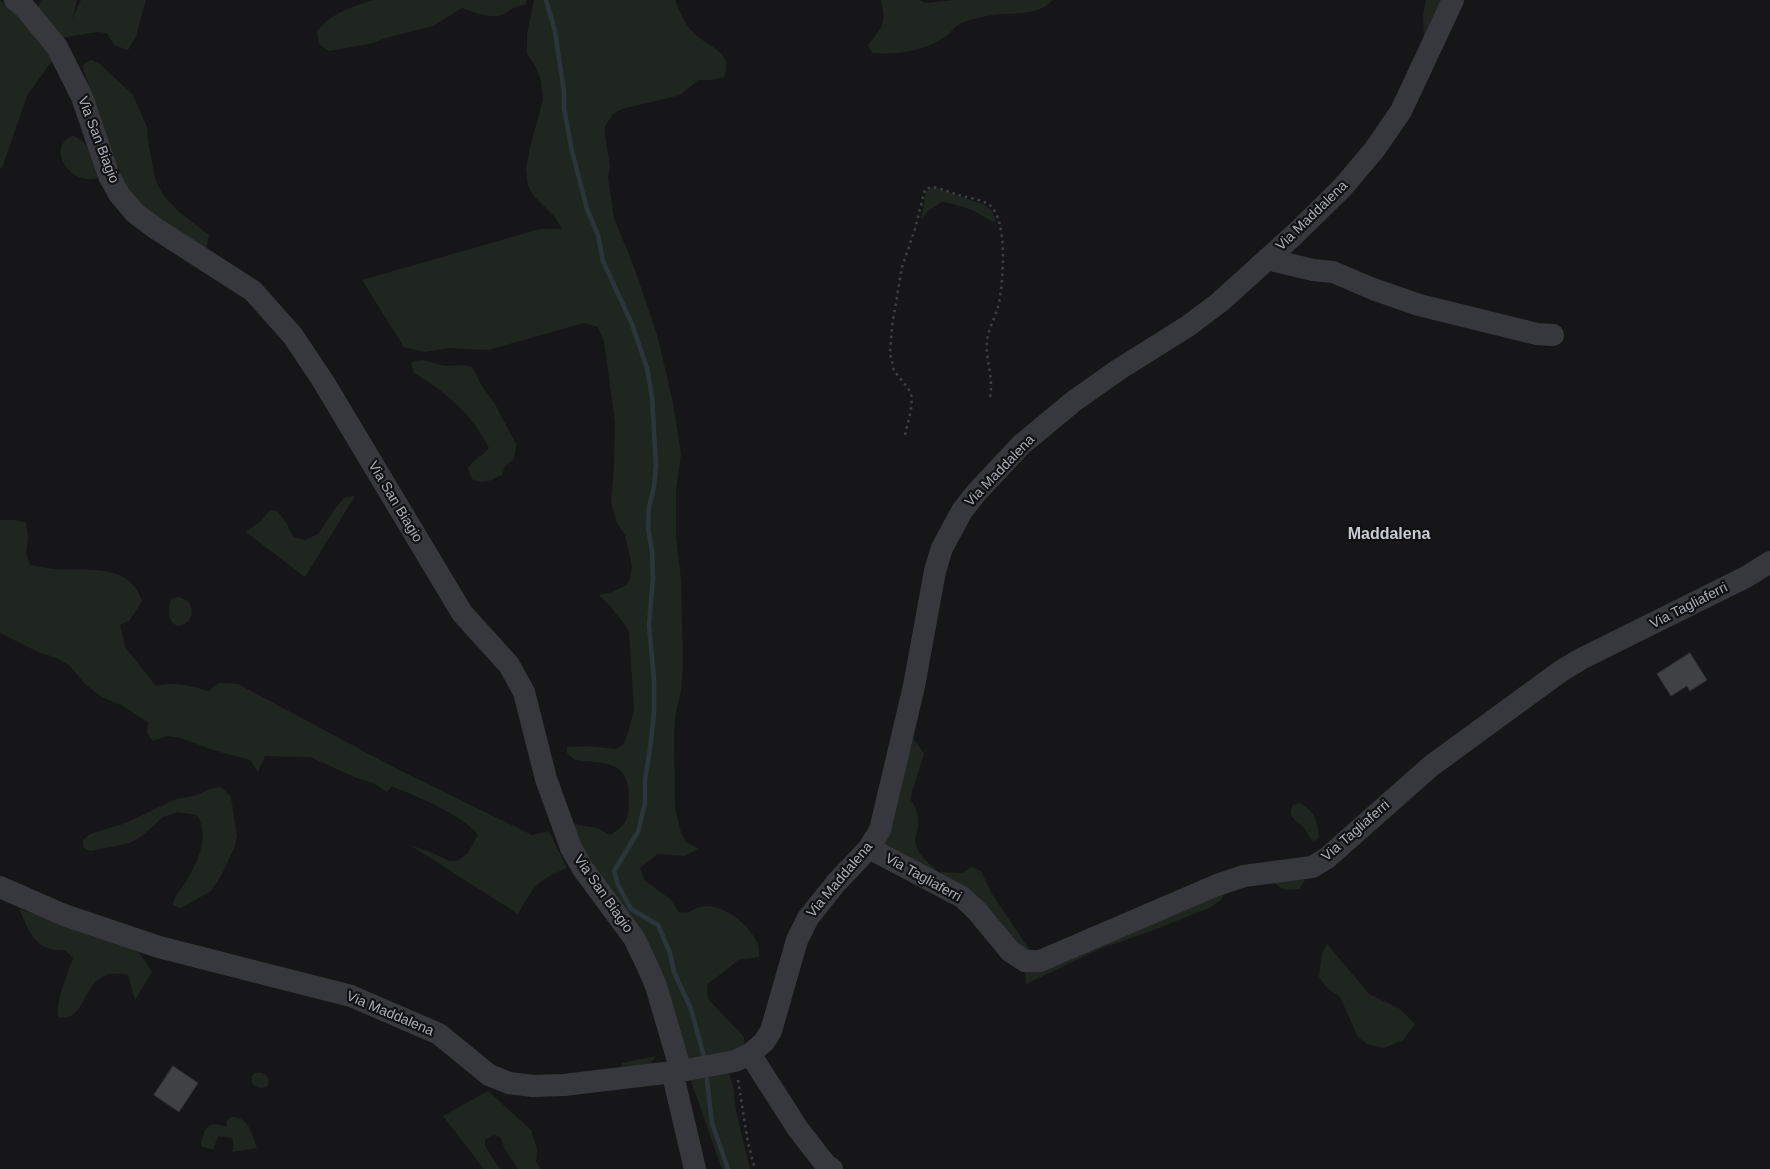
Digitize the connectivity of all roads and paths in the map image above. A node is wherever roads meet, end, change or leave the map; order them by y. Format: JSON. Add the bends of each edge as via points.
{"nodes":[{"id":1,"x":15,"y":0,"type":"edge"},
{"id":2,"x":1453,"y":0,"type":"edge"},
{"id":3,"x":1267,"y":259,"type":"junction"},
{"id":4,"x":1553,"y":335,"type":"dead end"},
{"id":5,"x":990,"y":397,"type":"dead end"},
{"id":6,"x":904,"y":435,"type":"dead end"},
{"id":7,"x":1770,"y":562,"type":"edge"},
{"id":8,"x":869,"y":848,"type":"junction"},
{"id":9,"x":0,"y":887,"type":"edge"},
{"id":10,"x":736,"y":1060,"type":"junction"},
{"id":11,"x":680,"y":1071,"type":"junction"},
{"id":12,"x":696,"y":1169,"type":"edge"},
{"id":13,"x":755,"y":1169,"type":"edge"},
{"id":14,"x":832,"y":1169,"type":"edge"}],
"edges":[{"from":1,"to":11,"type":"street","name":"Via San Biagio","via":[[57,47],[82,97],[109,176],[119,194],[155,228],[253,291],[293,336],[324,380],[462,613],[509,665],[524,692],[546,779],[571,848],[634,938],[648,965]]},
{"from":2,"to":3,"type":"street","name":"Via Maddalena","via":[[1401,111],[1376,149],[1342,188]]},
{"from":3,"to":4,"type":"street","via":[[1333,272],[1419,305],[1537,334]]},
{"from":3,"to":8,"type":"street","name":"Via Maddalena","via":[[1188,326],[1074,401],[1021,445],[962,511],[942,548],[935,571],[896,766],[880,830]]},
{"from":5,"to":6,"type":"path","via":[[988,339],[1002,283],[999,222],[987,203],[933,187],[925,189],[902,267],[892,326],[890,353],[894,371],[912,397]]},
{"from":7,"to":8,"type":"street","name":"Via Tagliaferri","via":[[1562,671],[1430,766],[1327,858],[1312,867],[1244,876],[1217,884],[1040,961],[1025,962],[1010,951],[962,897]]},
{"from":8,"to":10,"type":"street","name":"Via Maddalena","via":[[808,918],[797,940],[771,1031],[764,1042]]},
{"from":9,"to":11,"type":"street","name":"Via Maddalena","via":[[64,915],[160,948],[351,996],[439,1034],[489,1075],[509,1083],[564,1085]]},
{"from":10,"to":11,"type":"street","name":"Via Maddalena"},
{"from":10,"to":13,"type":"path"},
{"from":10,"to":14,"type":"street"},
{"from":11,"to":12,"type":"street","name":"Via San Biagio"}]}
